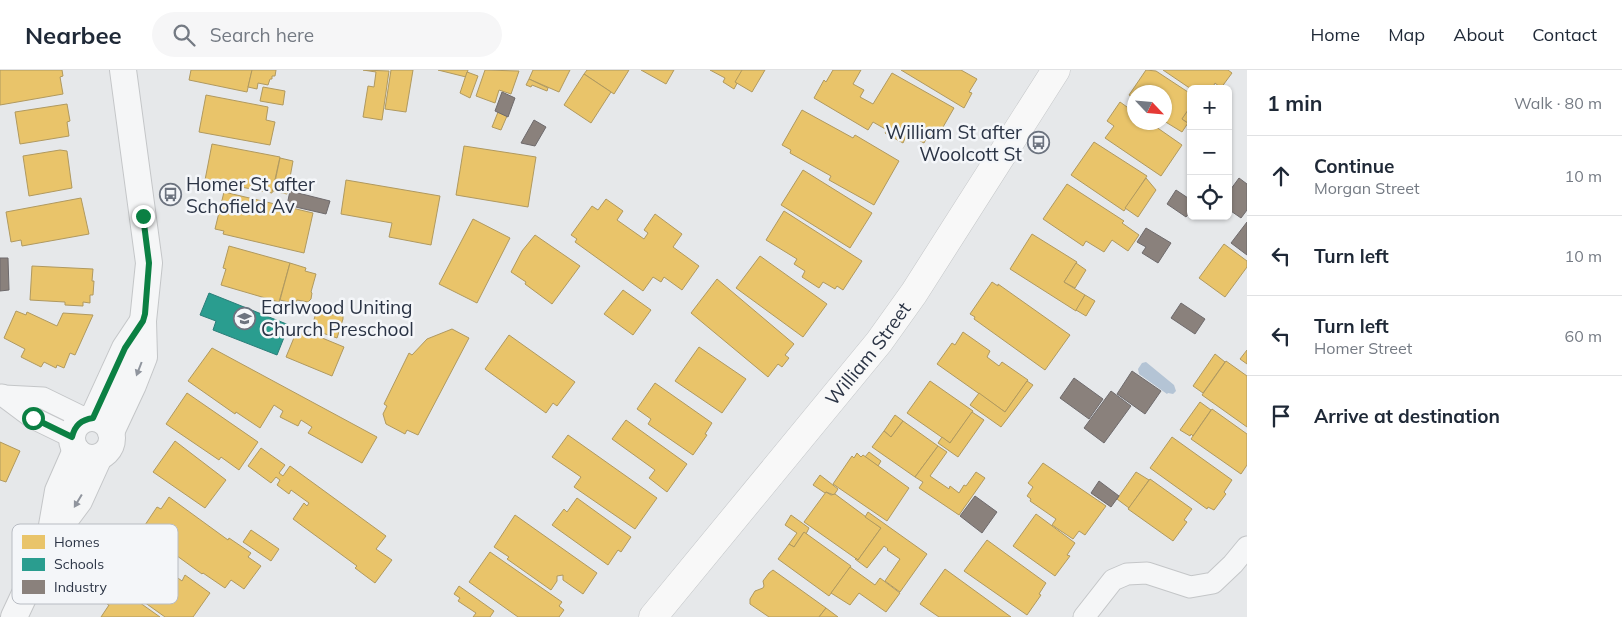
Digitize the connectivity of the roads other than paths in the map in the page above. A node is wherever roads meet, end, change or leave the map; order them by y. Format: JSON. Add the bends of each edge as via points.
{"nodes":[{"id":1,"x":123,"y":70,"type":"edge"},
{"id":2,"x":1056,"y":70,"type":"edge"},
{"id":3,"x":2,"y":395,"type":"edge"},
{"id":4,"x":89,"y":436,"type":"junction"},
{"id":5,"x":62,"y":524,"type":"edge"},
{"id":6,"x":1247,"y":547,"type":"edge"},
{"id":7,"x":20,"y":604,"type":"edge"},
{"id":8,"x":14,"y":617,"type":"edge"},
{"id":9,"x":653,"y":617,"type":"edge"},
{"id":10,"x":1084,"y":617,"type":"edge"}],
"edges":[{"from":1,"to":4,"type":"street","via":[[149,263],[143,321],[144,356],[133,385]]},
{"from":2,"to":9,"type":"main road","name":"William Street","via":[[914,293],[879,342]]},
{"from":3,"to":4,"type":"street","via":[[33,418]]},
{"from":4,"to":5,"type":"street","via":[[79,500]]},
{"from":6,"to":10,"type":"street","via":[[1213,583],[1190,587],[1147,572],[1127,574],[1113,580]]},
{"from":7,"to":8,"type":"street"}]}
